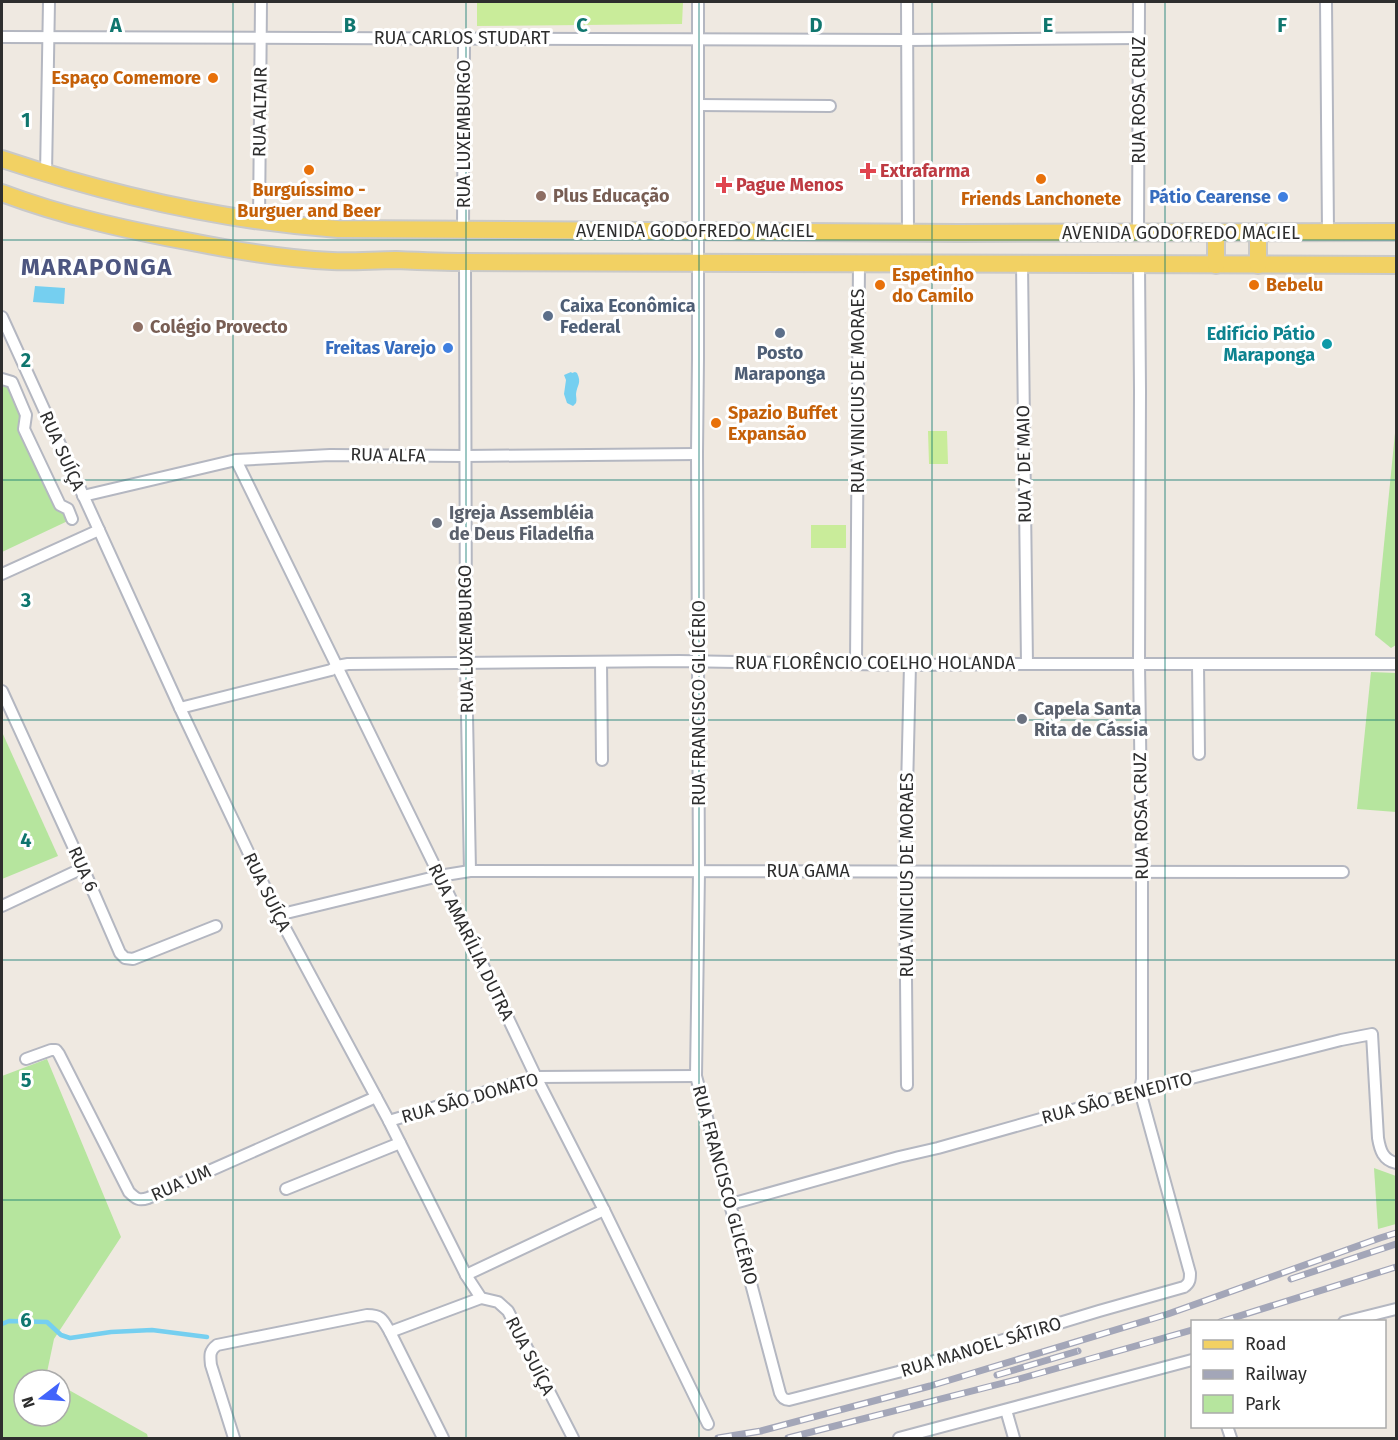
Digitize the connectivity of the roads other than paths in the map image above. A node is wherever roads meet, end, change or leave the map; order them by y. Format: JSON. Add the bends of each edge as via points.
{"nodes":[{"id":1,"x":49,"y":2,"type":"edge"},
{"id":2,"x":261,"y":2,"type":"edge"},
{"id":3,"x":698,"y":2,"type":"edge"},
{"id":4,"x":907,"y":2,"type":"edge"},
{"id":5,"x":1139,"y":2,"type":"edge"},
{"id":6,"x":1326,"y":2,"type":"edge"},
{"id":7,"x":2,"y":37,"type":"edge"},
{"id":8,"x":48,"y":38,"type":"junction"},
{"id":9,"x":1139,"y":38,"type":"junction"},
{"id":10,"x":261,"y":39,"type":"junction"},
{"id":11,"x":464,"y":39,"type":"junction"},
{"id":12,"x":699,"y":39,"type":"junction"},
{"id":13,"x":907,"y":40,"type":"junction"},
{"id":14,"x":698,"y":105,"type":"junction"},
{"id":15,"x":830,"y":106,"type":"dead end"},
{"id":16,"x":2,"y":159,"type":"edge"},
{"id":17,"x":46,"y":174,"type":"junction"},
{"id":18,"x":2,"y":194,"type":"edge"},
{"id":19,"x":258,"y":222,"type":"junction"},
{"id":20,"x":463,"y":230,"type":"junction"},
{"id":21,"x":698,"y":231,"type":"junction"},
{"id":22,"x":1258,"y":232,"type":"junction"},
{"id":23,"x":1328,"y":232,"type":"junction"},
{"id":24,"x":1396,"y":232,"type":"edge"},
{"id":25,"x":908,"y":233,"type":"junction"},
{"id":26,"x":1216,"y":233,"type":"junction"},
{"id":27,"x":1138,"y":234,"type":"junction"},
{"id":28,"x":465,"y":262,"type":"junction"},
{"id":29,"x":698,"y":263,"type":"junction"},
{"id":30,"x":859,"y":263,"type":"junction"},
{"id":31,"x":1022,"y":264,"type":"junction"},
{"id":32,"x":1139,"y":265,"type":"junction"},
{"id":33,"x":1216,"y":265,"type":"junction"},
{"id":34,"x":1258,"y":265,"type":"junction"},
{"id":35,"x":1396,"y":265,"type":"edge"},
{"id":36,"x":2,"y":317,"type":"edge"},
{"id":37,"x":2,"y":379,"type":"edge"},
{"id":38,"x":697,"y":454,"type":"junction"},
{"id":39,"x":465,"y":456,"type":"junction"},
{"id":40,"x":236,"y":460,"type":"junction"},
{"id":41,"x":83,"y":496,"type":"junction"},
{"id":42,"x":72,"y":519,"type":"dead end"},
{"id":43,"x":99,"y":530,"type":"junction"},
{"id":44,"x":2,"y":574,"type":"edge"},
{"id":45,"x":601,"y":662,"type":"junction"},
{"id":46,"x":699,"y":662,"type":"junction"},
{"id":47,"x":466,"y":663,"type":"junction"},
{"id":48,"x":1396,"y":663,"type":"edge"},
{"id":49,"x":856,"y":664,"type":"junction"},
{"id":50,"x":1027,"y":664,"type":"junction"},
{"id":51,"x":1139,"y":664,"type":"junction"},
{"id":52,"x":1198,"y":664,"type":"junction"},
{"id":53,"x":910,"y":665,"type":"junction"},
{"id":54,"x":337,"y":666,"type":"junction"},
{"id":55,"x":2,"y":691,"type":"edge"},
{"id":56,"x":180,"y":708,"type":"junction"},
{"id":57,"x":1199,"y":754,"type":"dead end"},
{"id":58,"x":602,"y":760,"type":"dead end"},
{"id":59,"x":83,"y":868,"type":"junction"},
{"id":60,"x":470,"y":871,"type":"junction"},
{"id":61,"x":905,"y":871,"type":"junction"},
{"id":62,"x":699,"y":872,"type":"junction"},
{"id":63,"x":1142,"y":872,"type":"junction"},
{"id":64,"x":1343,"y":872,"type":"dead end"},
{"id":65,"x":439,"y":876,"type":"junction"},
{"id":66,"x":2,"y":906,"type":"edge"},
{"id":67,"x":278,"y":915,"type":"junction"},
{"id":68,"x":216,"y":926,"type":"dead end"},
{"id":69,"x":26,"y":1059,"type":"dead end"},
{"id":70,"x":696,"y":1076,"type":"junction"},
{"id":71,"x":536,"y":1077,"type":"junction"},
{"id":72,"x":907,"y":1085,"type":"dead end"},
{"id":73,"x":1140,"y":1090,"type":"junction"},
{"id":74,"x":376,"y":1097,"type":"junction"},
{"id":75,"x":389,"y":1121,"type":"junction"},
{"id":76,"x":400,"y":1143,"type":"junction"},
{"id":77,"x":1396,"y":1163,"type":"edge"},
{"id":78,"x":286,"y":1189,"type":"dead end"},
{"id":79,"x":731,"y":1204,"type":"junction"},
{"id":80,"x":604,"y":1210,"type":"junction"},
{"id":81,"x":466,"y":1275,"type":"junction"},
{"id":82,"x":1184,"y":1287,"type":"joint"},
{"id":83,"x":481,"y":1298,"type":"junction"},
{"id":84,"x":1396,"y":1309,"type":"edge"},
{"id":85,"x":1352,"y":1320,"type":"edge"},
{"id":86,"x":390,"y":1332,"type":"junction"},
{"id":87,"x":1191,"y":1360,"type":"edge"},
{"id":88,"x":780,"y":1393,"type":"joint"},
{"id":89,"x":1006,"y":1410,"type":"junction"},
{"id":90,"x":708,"y":1424,"type":"dead end"},
{"id":91,"x":234,"y":1438,"type":"edge"},
{"id":92,"x":443,"y":1438,"type":"edge"},
{"id":93,"x":573,"y":1438,"type":"edge"},
{"id":94,"x":899,"y":1438,"type":"edge"},
{"id":95,"x":1014,"y":1438,"type":"edge"}],
"edges":[{"from":1,"to":8,"type":"street"},
{"from":2,"to":10,"type":"street","name":"RUA ALTAIR"},
{"from":3,"to":12,"type":"street","name":"RUA FRANCISCO GLICÉRIO"},
{"from":4,"to":13,"type":"street"},
{"from":5,"to":9,"type":"street","name":"RUA ROSA CRUZ"},
{"from":6,"to":23,"type":"street"},
{"from":7,"to":8,"type":"street","name":"RUA CARLOS STUDART"},
{"from":8,"to":10,"type":"street","name":"RUA CARLOS STUDART"},
{"from":8,"to":17,"type":"street"},
{"from":9,"to":13,"type":"street","name":"RUA CARLOS STUDART"},
{"from":9,"to":27,"type":"street","name":"RUA ROSA CRUZ"},
{"from":10,"to":11,"type":"street","name":"RUA CARLOS STUDART"},
{"from":10,"to":19,"type":"street","name":"RUA ALTAIR"},
{"from":11,"to":12,"type":"street","name":"RUA CARLOS STUDART"},
{"from":11,"to":20,"type":"street","name":"RUA LUXEMBURGO"},
{"from":12,"to":13,"type":"street","name":"RUA CARLOS STUDART"},
{"from":12,"to":14,"type":"street","name":"RUA FRANCISCO GLICÉRIO"},
{"from":13,"to":25,"type":"street"},
{"from":14,"to":15,"type":"street"},
{"from":14,"to":21,"type":"street","name":"RUA FRANCISCO GLICÉRIO"},
{"from":16,"to":17,"type":"main road","name":"AVENIDA GODOFREDO MACIEL"},
{"from":17,"to":19,"type":"main road","name":"AVENIDA GODOFREDO MACIEL","via":[[142,199]]},
{"from":18,"to":28,"type":"main road","name":"AVENIDA GODOFREDO MACIEL","via":[[87,220],[222,248],[332,261]]},
{"from":19,"to":20,"type":"main road","name":"AVENIDA GODOFREDO MACIEL","via":[[338,229]]},
{"from":20,"to":21,"type":"main road","name":"AVENIDA GODOFREDO MACIEL"},
{"from":21,"to":25,"type":"main road","name":"AVENIDA GODOFREDO MACIEL"},
{"from":21,"to":29,"type":"street","name":"RUA FRANCISCO GLICÉRIO"},
{"from":22,"to":23,"type":"main road","name":"AVENIDA GODOFREDO MACIEL"},
{"from":22,"to":26,"type":"main road","name":"AVENIDA GODOFREDO MACIEL"},
{"from":22,"to":34,"type":"main road"},
{"from":23,"to":24,"type":"main road","name":"AVENIDA GODOFREDO MACIEL"},
{"from":25,"to":27,"type":"main road","name":"AVENIDA GODOFREDO MACIEL"},
{"from":26,"to":27,"type":"main road","name":"AVENIDA GODOFREDO MACIEL"},
{"from":26,"to":33,"type":"main road"},
{"from":28,"to":29,"type":"main road","name":"AVENIDA GODOFREDO MACIEL"},
{"from":28,"to":39,"type":"street","name":"RUA LUXEMBURGO"},
{"from":29,"to":30,"type":"main road","name":"AVENIDA GODOFREDO MACIEL"},
{"from":29,"to":38,"type":"street","name":"RUA FRANCISCO GLICÉRIO"},
{"from":30,"to":31,"type":"main road","name":"AVENIDA GODOFREDO MACIEL"},
{"from":30,"to":49,"type":"street","name":"RUA VINICIUS DE MORAES"},
{"from":31,"to":32,"type":"main road","name":"AVENIDA GODOFREDO MACIEL"},
{"from":31,"to":50,"type":"street","name":"RUA 7 DE MAIO"},
{"from":32,"to":33,"type":"main road","name":"AVENIDA GODOFREDO MACIEL"},
{"from":32,"to":51,"type":"street","name":"RUA ROSA CRUZ"},
{"from":33,"to":34,"type":"main road","name":"AVENIDA GODOFREDO MACIEL"},
{"from":34,"to":35,"type":"main road","name":"AVENIDA GODOFREDO MACIEL"},
{"from":36,"to":41,"type":"street","name":"RUA SUÍÇA"},
{"from":37,"to":42,"type":"street","via":[[12,382],[26,415],[24,429],[60,506],[68,509]]},
{"from":38,"to":39,"type":"street","name":"RUA ALFA"},
{"from":38,"to":46,"type":"street","name":"RUA FRANCISCO GLICÉRIO"},
{"from":39,"to":40,"type":"street","name":"RUA ALFA","via":[[330,455]]},
{"from":39,"to":47,"type":"street","name":"RUA LUXEMBURGO"},
{"from":40,"to":41,"type":"street","name":"RUA ALFA"},
{"from":40,"to":54,"type":"street","name":"RUA AMARÍLIA DUTRA"},
{"from":41,"to":43,"type":"street","name":"RUA SUÍÇA"},
{"from":43,"to":44,"type":"street"},
{"from":43,"to":56,"type":"street","name":"RUA SUÍÇA"},
{"from":45,"to":46,"type":"street","name":"RUA FLORÊNCIO COELHO HOLANDA"},
{"from":45,"to":47,"type":"street","name":"RUA FLORÊNCIO COELHO HOLANDA"},
{"from":45,"to":58,"type":"street"},
{"from":46,"to":49,"type":"street","name":"RUA FLORÊNCIO COELHO HOLANDA"},
{"from":46,"to":62,"type":"street","name":"RUA FRANCISCO GLICÉRIO"},
{"from":47,"to":54,"type":"street","name":"RUA FLORÊNCIO COELHO HOLANDA"},
{"from":47,"to":60,"type":"street","name":"RUA LUXEMBURGO"},
{"from":48,"to":52,"type":"street","name":"RUA FLORÊNCIO COELHO HOLANDA"},
{"from":49,"to":53,"type":"street","name":"RUA FLORÊNCIO COELHO HOLANDA"},
{"from":50,"to":51,"type":"street","name":"RUA FLORÊNCIO COELHO HOLANDA"},
{"from":50,"to":53,"type":"street","name":"RUA FLORÊNCIO COELHO HOLANDA"},
{"from":51,"to":52,"type":"street","name":"RUA FLORÊNCIO COELHO HOLANDA"},
{"from":51,"to":63,"type":"street","name":"RUA ROSA CRUZ"},
{"from":52,"to":57,"type":"street"},
{"from":53,"to":61,"type":"street","name":"RUA VINICIUS DE MORAES"},
{"from":54,"to":56,"type":"street","name":"RUA FLORÊNCIO COELHO HOLANDA"},
{"from":54,"to":65,"type":"street","name":"RUA AMARÍLIA DUTRA"},
{"from":55,"to":59,"type":"street","name":"RUA 6"},
{"from":56,"to":67,"type":"street","name":"RUA SUÍÇA"},
{"from":59,"to":66,"type":"street"},
{"from":59,"to":68,"type":"street","name":"RUA 6","via":[[117,948],[125,958],[133,959]]},
{"from":60,"to":62,"type":"street","name":"RUA GAMA"},
{"from":60,"to":65,"type":"street","name":"RUA GAMA"},
{"from":61,"to":62,"type":"street","name":"RUA GAMA"},
{"from":61,"to":63,"type":"street","name":"RUA GAMA"},
{"from":61,"to":72,"type":"street","name":"RUA VINICIUS DE MORAES","via":[[912,995]]},
{"from":62,"to":70,"type":"street","name":"RUA FRANCISCO GLICÉRIO"},
{"from":63,"to":64,"type":"street","name":"RUA GAMA"},
{"from":63,"to":73,"type":"street","name":"RUA ROSA CRUZ"},
{"from":65,"to":67,"type":"street","name":"RUA GAMA"},
{"from":65,"to":71,"type":"street","name":"RUA AMARÍLIA DUTRA"},
{"from":67,"to":74,"type":"street","name":"RUA SUÍÇA"},
{"from":69,"to":74,"type":"street","name":"RUA UM","via":[[56,1050],[129,1192],[140,1201]]},
{"from":70,"to":71,"type":"street","name":"RUA SÃO DONATO"},
{"from":70,"to":79,"type":"street","name":"RUA FRANCISCO GLICÉRIO"},
{"from":71,"to":75,"type":"street","name":"RUA SÃO DONATO"},
{"from":71,"to":80,"type":"street","name":"RUA AMARÍLIA DUTRA"},
{"from":73,"to":77,"type":"street","name":"RUA SÃO BENEDITO","via":[[1372,1034],[1380,1151]]},
{"from":73,"to":79,"type":"street","name":"RUA SÃO BENEDITO"},
{"from":73,"to":82,"type":"street","name":"RUA ROSA CRUZ","via":[[1190,1273]]},
{"from":74,"to":75,"type":"street","name":"RUA SUÍÇA"},
{"from":75,"to":76,"type":"street","name":"RUA SUÍÇA"},
{"from":76,"to":78,"type":"street"},
{"from":76,"to":81,"type":"street","name":"RUA SUÍÇA"},
{"from":79,"to":88,"type":"street","name":"RUA FRANCISCO GLICÉRIO"},
{"from":80,"to":81,"type":"street"},
{"from":80,"to":90,"type":"street","name":"RUA AMARÍLIA DUTRA"},
{"from":81,"to":83,"type":"street","name":"RUA SUÍÇA"},
{"from":82,"to":88,"type":"street","name":"RUA MANOEL SÁTIRO","via":[[898,1372],[789,1400]]},
{"from":83,"to":86,"type":"street"},
{"from":83,"to":93,"type":"street","name":"RUA SUÍÇA","via":[[498,1302],[508,1311]]},
{"from":84,"to":85,"type":"street"},
{"from":86,"to":91,"type":"street","via":[[382,1318],[367,1315],[217,1345],[210,1356]]},
{"from":86,"to":92,"type":"street"},
{"from":87,"to":89,"type":"street"},
{"from":89,"to":94,"type":"street"},
{"from":89,"to":95,"type":"street"}]}
